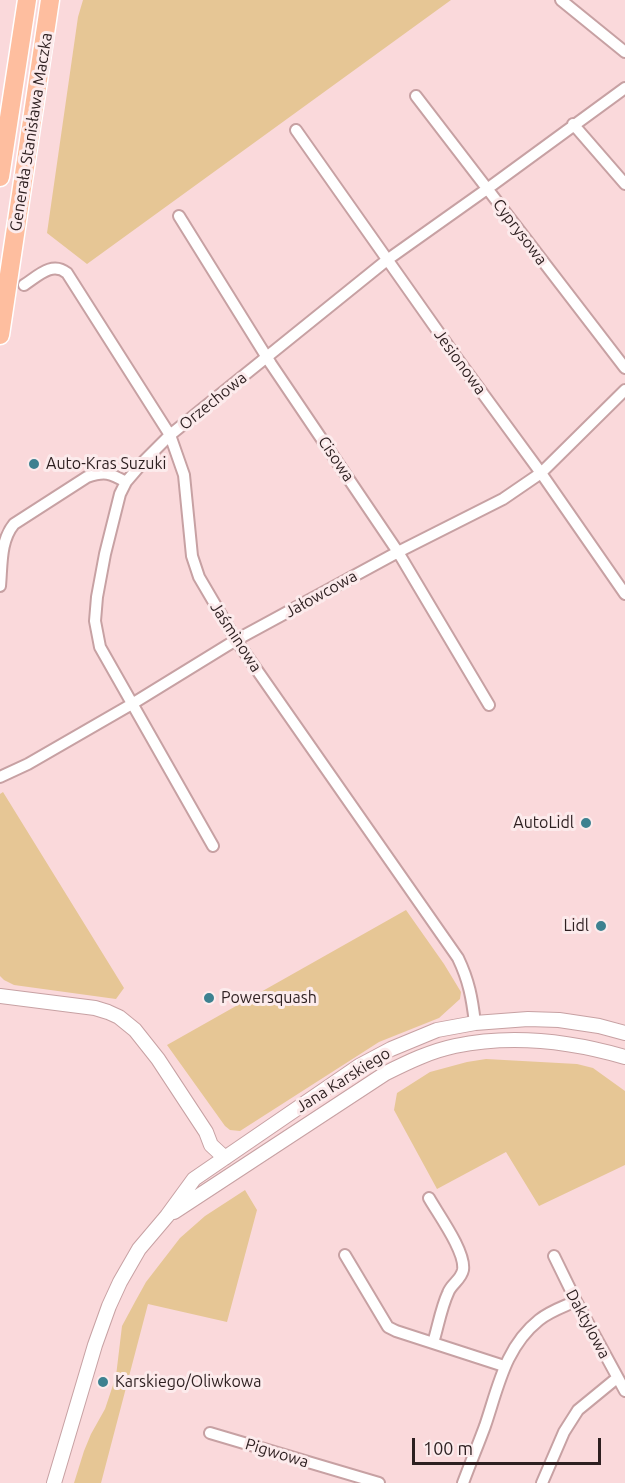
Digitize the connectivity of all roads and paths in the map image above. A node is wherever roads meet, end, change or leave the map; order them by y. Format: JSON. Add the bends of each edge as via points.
{"nodes":[{"id":1,"x":16,"y":0,"type":"edge"},
{"id":2,"x":27,"y":0,"type":"edge"},
{"id":3,"x":50,"y":0,"type":"edge"},
{"id":4,"x":59,"y":0,"type":"edge"},
{"id":5,"x":561,"y":0,"type":"edge"},
{"id":6,"x":625,"y":52,"type":"edge"},
{"id":7,"x":625,"y":88,"type":"edge"},
{"id":8,"x":12,"y":93,"type":"junction"},
{"id":9,"x":416,"y":96,"type":"dead end"},
{"id":10,"x":36,"y":97,"type":"junction"},
{"id":11,"x":573,"y":124,"type":"junction"},
{"id":12,"x":296,"y":130,"type":"dead end"},
{"id":13,"x":0,"y":177,"type":"edge"},
{"id":14,"x":625,"y":184,"type":"edge"},
{"id":15,"x":487,"y":189,"type":"junction"},
{"id":16,"x":179,"y":216,"type":"dead end"},
{"id":17,"x":387,"y":260,"type":"junction"},
{"id":18,"x":24,"y":285,"type":"dead end"},
{"id":19,"x":0,"y":335,"type":"edge"},
{"id":20,"x":267,"y":357,"type":"junction"},
{"id":21,"x":625,"y":368,"type":"edge"},
{"id":22,"x":625,"y":390,"type":"edge"},
{"id":23,"x":170,"y":435,"type":"junction"},
{"id":24,"x":541,"y":473,"type":"junction"},
{"id":25,"x":126,"y":482,"type":"junction"},
{"id":26,"x":398,"y":552,"type":"junction"},
{"id":27,"x":0,"y":586,"type":"edge"},
{"id":28,"x":625,"y":594,"type":"edge"},
{"id":29,"x":236,"y":640,"type":"junction"},
{"id":30,"x":132,"y":705,"type":"junction"},
{"id":31,"x":489,"y":705,"type":"dead end"},
{"id":32,"x":0,"y":777,"type":"edge"},
{"id":33,"x":213,"y":846,"type":"dead end"},
{"id":34,"x":0,"y":996,"type":"edge"},
{"id":35,"x":528,"y":1020,"type":"junction"},
{"id":36,"x":475,"y":1023,"type":"junction"},
{"id":37,"x":625,"y":1033,"type":"edge"},
{"id":38,"x":526,"y":1040,"type":"junction"},
{"id":39,"x":625,"y":1057,"type":"edge"},
{"id":40,"x":225,"y":1158,"type":"junction"},
{"id":41,"x":234,"y":1173,"type":"junction"},
{"id":42,"x":429,"y":1198,"type":"dead end"},
{"id":43,"x":167,"y":1216,"type":"junction"},
{"id":44,"x":345,"y":1255,"type":"dead end"},
{"id":45,"x":554,"y":1256,"type":"dead end"},
{"id":46,"x":576,"y":1301,"type":"junction"},
{"id":47,"x":433,"y":1343,"type":"junction"},
{"id":48,"x":504,"y":1366,"type":"junction"},
{"id":49,"x":617,"y":1378,"type":"junction"},
{"id":50,"x":625,"y":1391,"type":"edge"},
{"id":51,"x":210,"y":1433,"type":"dead end"},
{"id":52,"x":54,"y":1483,"type":"edge"},
{"id":53,"x":379,"y":1483,"type":"edge"},
{"id":54,"x":463,"y":1483,"type":"edge"},
{"id":55,"x":542,"y":1483,"type":"edge"}],
"edges":[{"from":1,"to":8,"type":"highway","via":[[11,35]]},
{"from":2,"to":8,"type":"highway","name":"Generała Stanisława Maczka"},
{"from":3,"to":10,"type":"highway","name":"Generała Stanisława Maczka"},
{"from":4,"to":10,"type":"highway","via":[[52,51]]},
{"from":5,"to":6,"type":"street"},
{"from":7,"to":11,"type":"street","name":"Orzechowa"},
{"from":8,"to":13,"type":"highway","name":"Generała Stanisława Maczka"},
{"from":9,"to":15,"type":"street","name":"Cyprysowa"},
{"from":10,"to":19,"type":"highway","name":"Generała Stanisława Maczka"},
{"from":11,"to":14,"type":"street"},
{"from":11,"to":15,"type":"street","name":"Orzechowa"},
{"from":12,"to":17,"type":"street","name":"Jesionowa"},
{"from":15,"to":17,"type":"street","name":"Orzechowa"},
{"from":15,"to":21,"type":"street","name":"Cyprysowa"},
{"from":16,"to":20,"type":"street","name":"Cisowa"},
{"from":17,"to":20,"type":"street","name":"Orzechowa"},
{"from":17,"to":24,"type":"street","name":"Jesionowa"},
{"from":18,"to":23,"type":"street","name":"Jaśminowa","via":[[53,267],[64,270]]},
{"from":20,"to":23,"type":"street","name":"Orzechowa"},
{"from":20,"to":26,"type":"street","name":"Cisowa"},
{"from":22,"to":24,"type":"street","name":"Jałowcowa"},
{"from":23,"to":25,"type":"street","name":"Orzechowa"},
{"from":23,"to":29,"type":"street","name":"Jaśminowa","via":[[184,475],[195,565]]},
{"from":24,"to":26,"type":"street","name":"Jałowcowa","via":[[503,499]]},
{"from":24,"to":28,"type":"street","name":"Jesionowa"},
{"from":25,"to":27,"type":"street","via":[[100,472],[14,524],[4,546]]},
{"from":25,"to":30,"type":"street","name":"Orzechowa","via":[[105,554],[94,621],[99,647]]},
{"from":26,"to":29,"type":"street","name":"Jałowcowa"},
{"from":26,"to":31,"type":"street","name":"Cisowa"},
{"from":29,"to":30,"type":"street","name":"Jałowcowa"},
{"from":29,"to":36,"type":"street","name":"Jaśminowa","via":[[458,958],[467,978]]},
{"from":30,"to":32,"type":"street","name":"Jałowcowa"},
{"from":30,"to":33,"type":"street","name":"Orzechowa"},
{"from":34,"to":40,"type":"street","via":[[95,1008],[119,1017],[158,1059],[211,1145]]},
{"from":35,"to":36,"type":"street","name":"Jana Karskiego"},
{"from":35,"to":37,"type":"street","name":"Jana Karskiego","via":[[559,1020]]},
{"from":35,"to":38,"type":"street"},
{"from":36,"to":40,"type":"street","name":"Jana Karskiego","via":[[437,1030],[359,1066]]},
{"from":38,"to":39,"type":"street","name":"Jana Karskiego","via":[[587,1047]]},
{"from":38,"to":41,"type":"street","name":"Jana Karskiego","via":[[499,1039],[455,1046],[404,1064]]},
{"from":40,"to":41,"type":"street"},
{"from":40,"to":43,"type":"street","name":"Jana Karskiego","via":[[194,1179]]},
{"from":41,"to":43,"type":"street","name":"Jana Karskiego"},
{"from":42,"to":47,"type":"street","via":[[456,1244],[463,1268],[449,1290]]},
{"from":43,"to":52,"type":"street","name":"Jana Karskiego","via":[[139,1249],[109,1306]]},
{"from":44,"to":47,"type":"street","via":[[388,1327]]},
{"from":45,"to":46,"type":"street","name":"Daktylowa"},
{"from":46,"to":48,"type":"street","via":[[535,1323]]},
{"from":46,"to":49,"type":"street","name":"Daktylowa"},
{"from":47,"to":48,"type":"street"},
{"from":48,"to":54,"type":"street"},
{"from":49,"to":50,"type":"street","name":"Daktylowa"},
{"from":49,"to":55,"type":"street","via":[[578,1410]]},
{"from":51,"to":53,"type":"street","name":"Pigwowa"}]}
